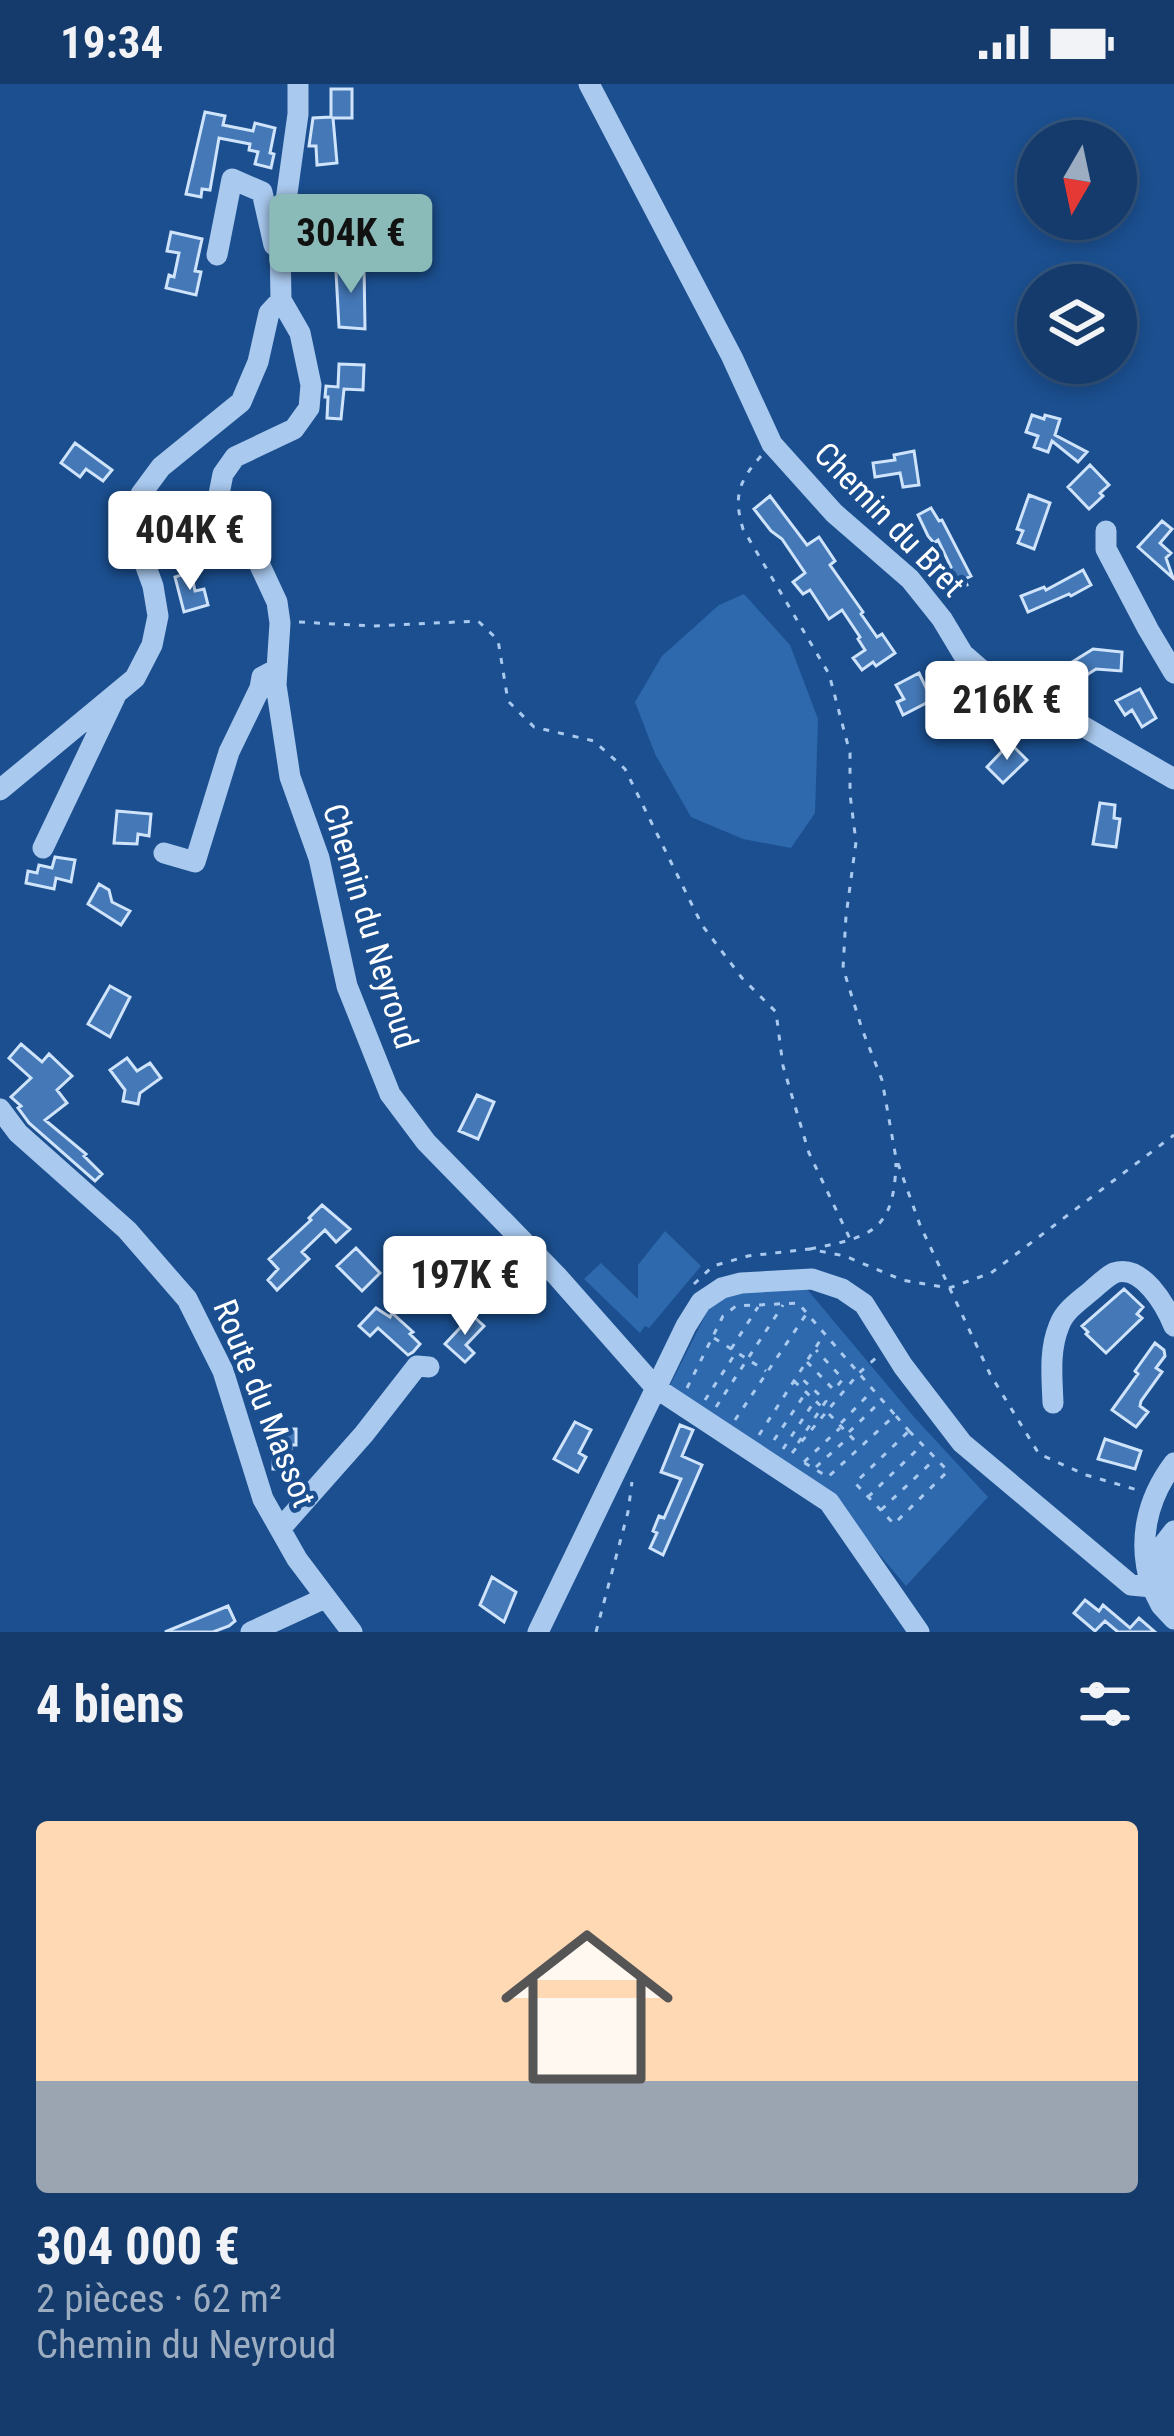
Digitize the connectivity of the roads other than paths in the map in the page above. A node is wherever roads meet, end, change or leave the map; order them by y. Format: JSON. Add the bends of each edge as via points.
{"nodes":[{"id":1,"x":298,"y":84,"type":"edge"},
{"id":2,"x":589,"y":84,"type":"edge"},
{"id":3,"x":217,"y":255,"type":"dead end"},
{"id":4,"x":282,"y":268,"type":"junction"},
{"id":5,"x":281,"y":300,"type":"junction"},
{"id":6,"x":1106,"y":531,"type":"dead end"},
{"id":7,"x":277,"y":669,"type":"junction"},
{"id":8,"x":1174,"y":673,"type":"edge"},
{"id":9,"x":116,"y":694,"type":"junction"},
{"id":10,"x":1174,"y":779,"type":"edge"},
{"id":11,"x":0,"y":790,"type":"edge"},
{"id":12,"x":43,"y":848,"type":"dead end"},
{"id":13,"x":164,"y":853,"type":"dead end"},
{"id":14,"x":0,"y":1109,"type":"edge"},
{"id":15,"x":1174,"y":1326,"type":"edge"},
{"id":16,"x":429,"y":1367,"type":"dead end"},
{"id":17,"x":656,"y":1388,"type":"junction"},
{"id":18,"x":1053,"y":1403,"type":"dead end"},
{"id":19,"x":1174,"y":1463,"type":"edge"},
{"id":20,"x":280,"y":1529,"type":"junction"},
{"id":21,"x":1174,"y":1531,"type":"edge"},
{"id":22,"x":1163,"y":1590,"type":"edge"},
{"id":23,"x":325,"y":1598,"type":"junction"},
{"id":24,"x":1174,"y":1619,"type":"edge"},
{"id":25,"x":251,"y":1632,"type":"edge"},
{"id":26,"x":352,"y":1632,"type":"edge"},
{"id":27,"x":538,"y":1632,"type":"edge"},
{"id":28,"x":920,"y":1632,"type":"edge"}],
"edges":[{"from":1,"to":4,"type":"street"},
{"from":2,"to":10,"type":"street","name":"Chemin du Bret","via":[[772,444],[833,513],[910,579],[963,653],[1002,688]]},
{"from":3,"to":4,"type":"street","via":[[232,178],[262,192]]},
{"from":4,"to":5,"type":"street"},
{"from":5,"to":7,"type":"street","name":"Chemin du Neyroud","via":[[300,333],[309,408],[294,429],[236,457],[219,494],[277,602]]},
{"from":5,"to":9,"type":"street","via":[[269,313],[241,402],[160,467],[140,494],[137,542],[158,616],[135,678]]},
{"from":6,"to":8,"type":"street","via":[[1106,549]]},
{"from":7,"to":13,"type":"street","via":[[262,677],[229,752],[195,862]]},
{"from":7,"to":17,"type":"street","name":"Chemin du Neyroud","via":[[290,777],[319,859],[347,986],[390,1094]]},
{"from":9,"to":11,"type":"street"},
{"from":9,"to":12,"type":"street"},
{"from":14,"to":20,"type":"street","name":"Route du Massot","via":[[127,1229],[187,1299],[223,1371]]},
{"from":15,"to":18,"type":"street","via":[[1165,1302],[1135,1275],[1107,1277],[1064,1314],[1052,1356]]},
{"from":16,"to":20,"type":"street","via":[[417,1366]]},
{"from":17,"to":22,"type":"street","via":[[701,1302],[722,1288],[812,1279],[842,1289],[864,1304],[962,1443],[1131,1585]]},
{"from":17,"to":27,"type":"street"},
{"from":17,"to":28,"type":"street","name":"Chemin du Neyroud","via":[[829,1502]]},
{"from":19,"to":22,"type":"street","via":[[1147,1517],[1145,1541]]},
{"from":20,"to":23,"type":"street","name":"Route du Massot"},
{"from":21,"to":22,"type":"street","via":[[1166,1538]]},
{"from":22,"to":24,"type":"street","via":[[1161,1605]]},
{"from":23,"to":25,"type":"street"},
{"from":23,"to":26,"type":"street","name":"Route du Massot"}]}
